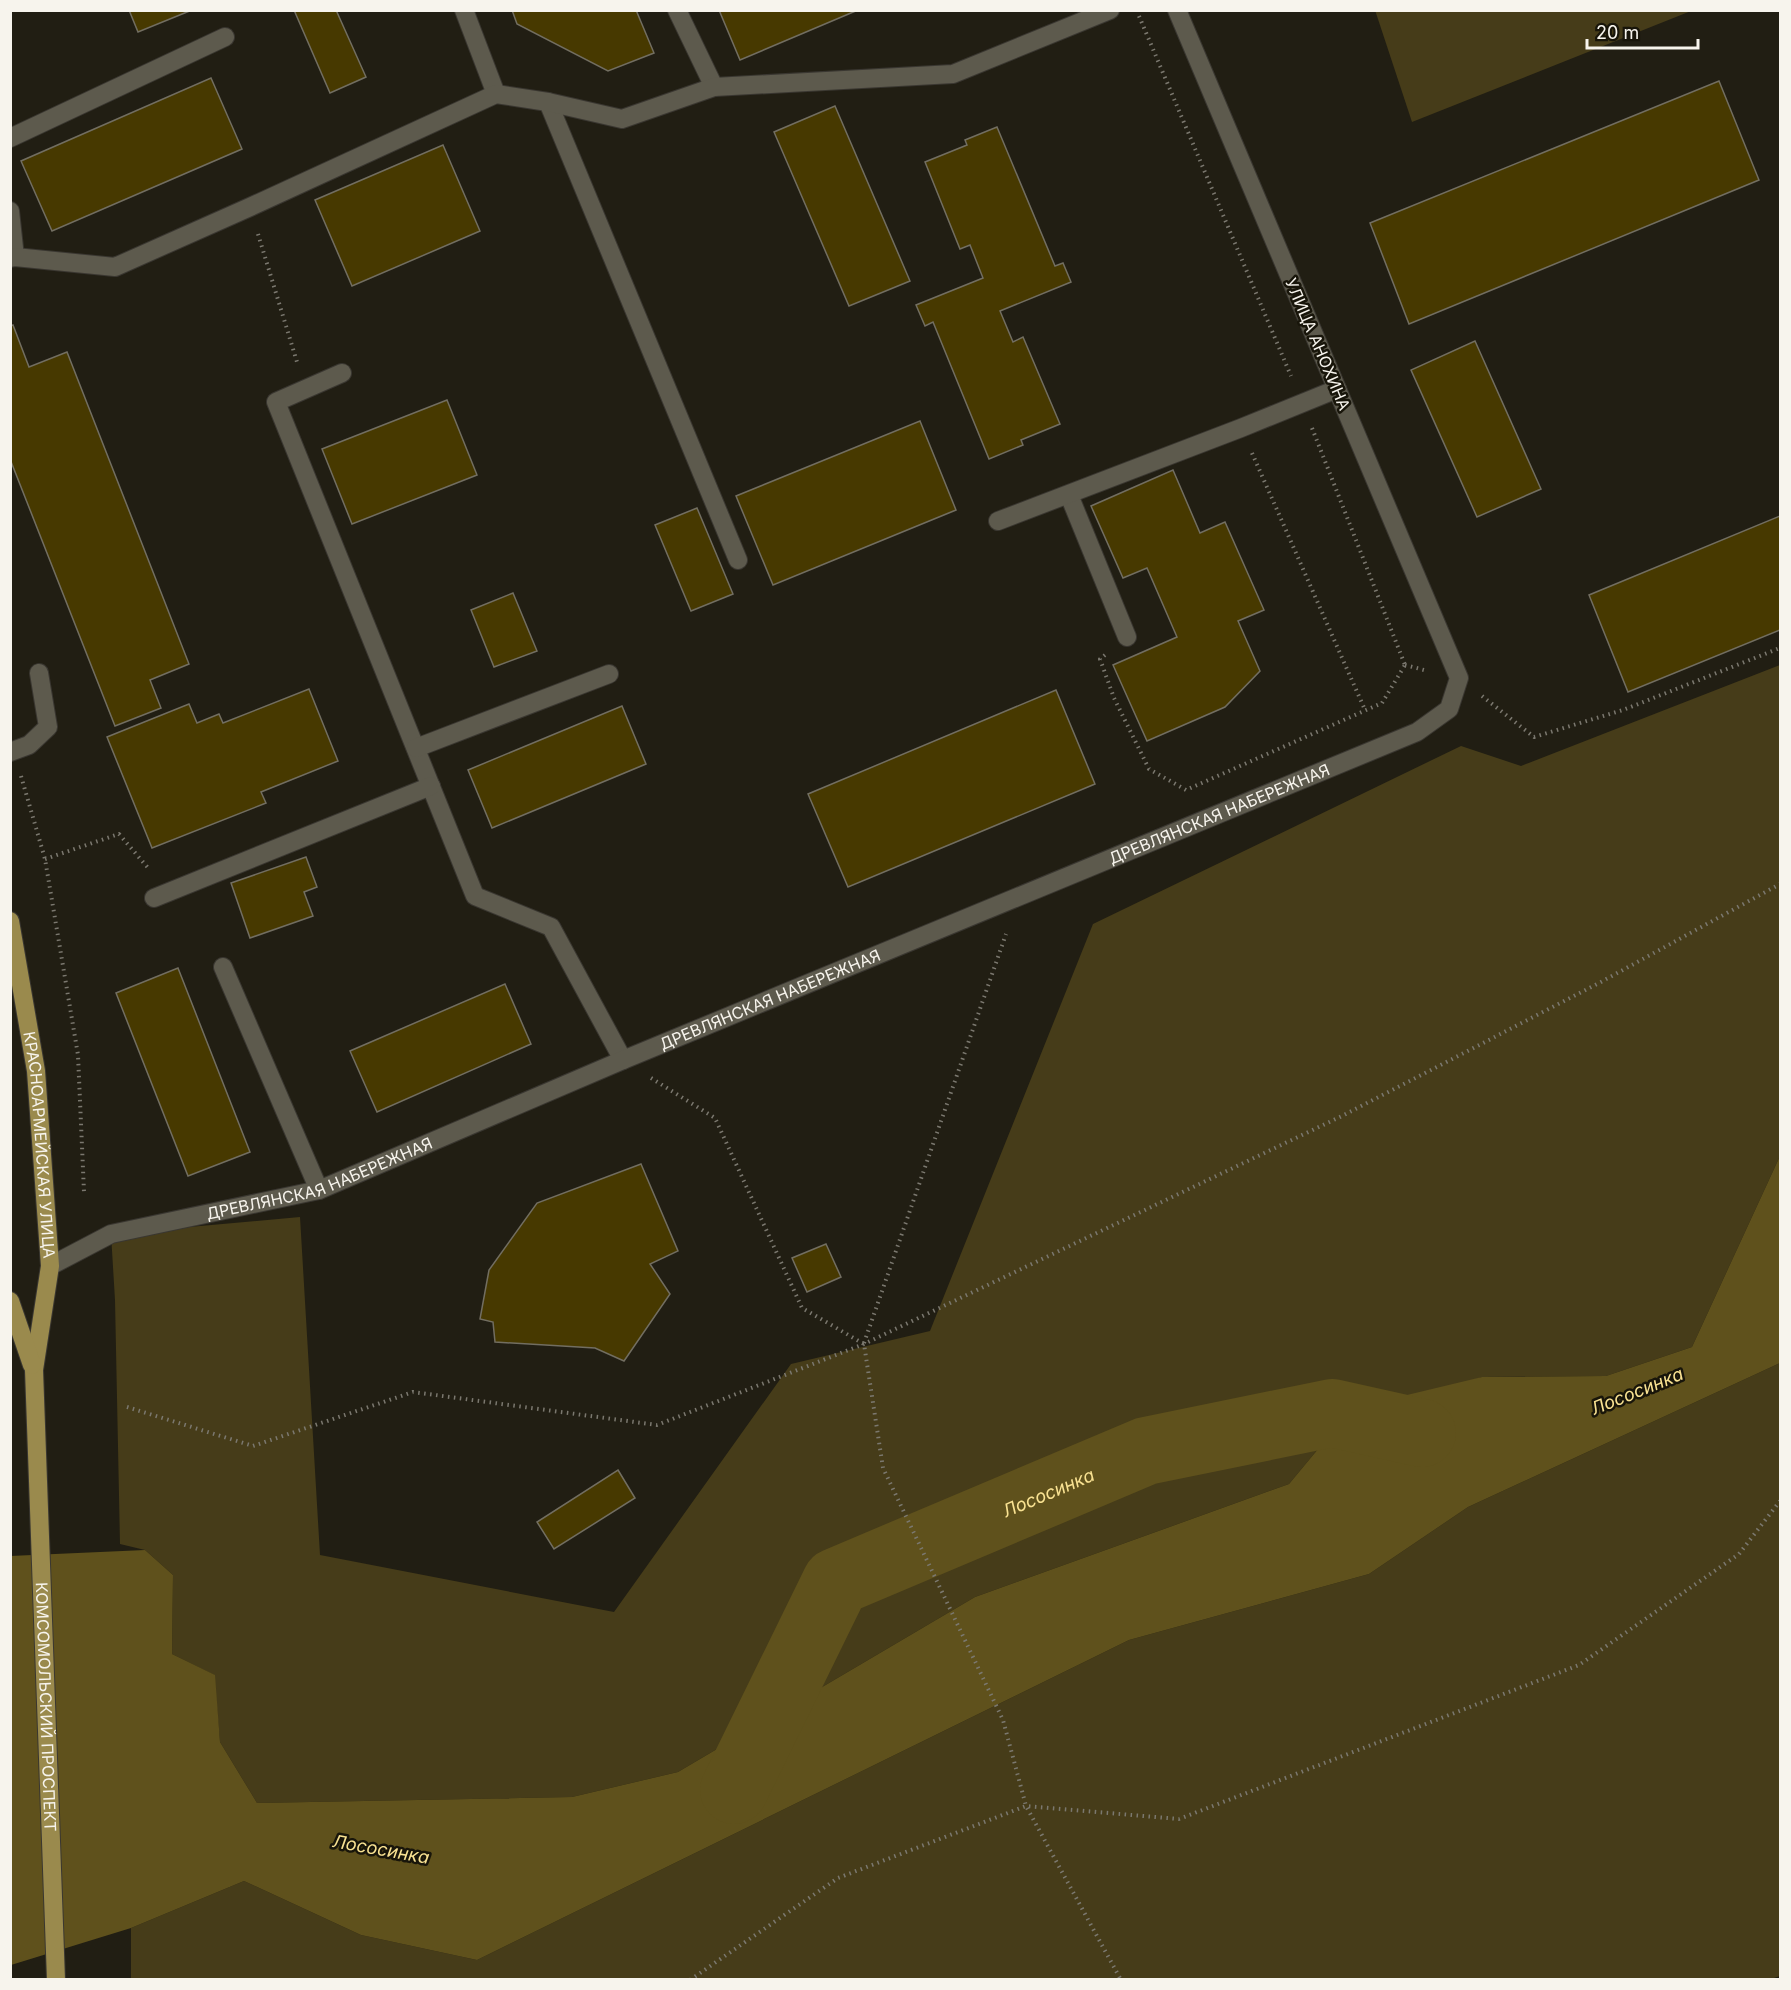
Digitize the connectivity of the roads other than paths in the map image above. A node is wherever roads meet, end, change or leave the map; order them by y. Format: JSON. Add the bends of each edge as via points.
{"nodes":[{"id":1,"x":464,"y":10,"type":"edge"},
{"id":2,"x":677,"y":10,"type":"edge"},
{"id":3,"x":1110,"y":10,"type":"edge"},
{"id":4,"x":1177,"y":10,"type":"edge"},
{"id":5,"x":225,"y":37,"type":"dead end"},
{"id":6,"x":714,"y":87,"type":"junction"},
{"id":7,"x":496,"y":94,"type":"junction"},
{"id":8,"x":548,"y":102,"type":"junction"},
{"id":9,"x":10,"y":138,"type":"edge"},
{"id":10,"x":10,"y":211,"type":"edge"},
{"id":11,"x":13,"y":257,"type":"edge"},
{"id":12,"x":342,"y":373,"type":"dead end"},
{"id":13,"x":1337,"y":389,"type":"junction"},
{"id":14,"x":1069,"y":495,"type":"junction"},
{"id":15,"x":998,"y":521,"type":"dead end"},
{"id":16,"x":738,"y":560,"type":"dead end"},
{"id":17,"x":1127,"y":637,"type":"road end"},
{"id":18,"x":39,"y":673,"type":"dead end"},
{"id":19,"x":609,"y":674,"type":"dead end"},
{"id":20,"x":1459,"y":678,"type":"joint"},
{"id":21,"x":416,"y":748,"type":"junction"},
{"id":22,"x":12,"y":752,"type":"edge"},
{"id":23,"x":431,"y":786,"type":"junction"},
{"id":24,"x":162,"y":895,"type":"road end"},
{"id":25,"x":10,"y":921,"type":"edge"},
{"id":26,"x":223,"y":967,"type":"dead end"},
{"id":27,"x":623,"y":1060,"type":"junction"},
{"id":28,"x":319,"y":1190,"type":"junction"},
{"id":29,"x":50,"y":1266,"type":"junction"},
{"id":30,"x":10,"y":1301,"type":"edge"},
{"id":31,"x":34,"y":1370,"type":"junction"},
{"id":32,"x":37,"y":1436,"type":"joint"},
{"id":33,"x":56,"y":1980,"type":"edge"}],
"edges":[{"from":1,"to":7,"type":"street"},
{"from":2,"to":6,"type":"street"},
{"from":3,"to":6,"type":"street","via":[[953,74]]},
{"from":4,"to":13,"type":"street","name":"УЛИЦА АНОХИНА"},
{"from":5,"to":9,"type":"street"},
{"from":6,"to":8,"type":"street","via":[[622,119]]},
{"from":7,"to":8,"type":"street"},
{"from":7,"to":11,"type":"street","via":[[115,267]]},
{"from":8,"to":16,"type":"street"},
{"from":10,"to":11,"type":"street"},
{"from":12,"to":21,"type":"street","via":[[276,402]]},
{"from":13,"to":14,"type":"street"},
{"from":13,"to":20,"type":"street","name":"УЛИЦА АНОХИНА"},
{"from":14,"to":15,"type":"street"},
{"from":14,"to":17,"type":"street"},
{"from":18,"to":22,"type":"street","via":[[48,727],[29,746]]},
{"from":19,"to":21,"type":"street"},
{"from":20,"to":27,"type":"street","name":"ДРЕВЛЯНСКАЯ НАБЕРЕЖНАЯ","via":[[1449,709],[1417,732]]},
{"from":21,"to":23,"type":"street"},
{"from":23,"to":24,"type":"street"},
{"from":23,"to":27,"type":"street","via":[[475,896],[551,927]]},
{"from":25,"to":29,"type":"main road","name":"КРАСНОАРМЕЙСКАЯ УЛИЦА","via":[[36,1071]]},
{"from":26,"to":28,"type":"street"},
{"from":27,"to":28,"type":"street","name":"ДРЕВЛЯНСКАЯ НАБЕРЕЖНАЯ"},
{"from":28,"to":29,"type":"street","name":"ДРЕВЛЯНСКАЯ НАБЕРЕЖНАЯ","via":[[111,1234]]},
{"from":29,"to":31,"type":"main road","name":"КРАСНОАРМЕЙСКАЯ УЛИЦА"},
{"from":30,"to":31,"type":"main road","name":"КРАСНОАРМЕЙСКАЯ УЛИЦА"},
{"from":31,"to":32,"type":"main road","name":"КРАСНОАРМЕЙСКАЯ УЛИЦА"},
{"from":32,"to":33,"type":"main road","name":"КОМСОМОЛЬСКИЙ ПРОСПЕКТ"}]}
